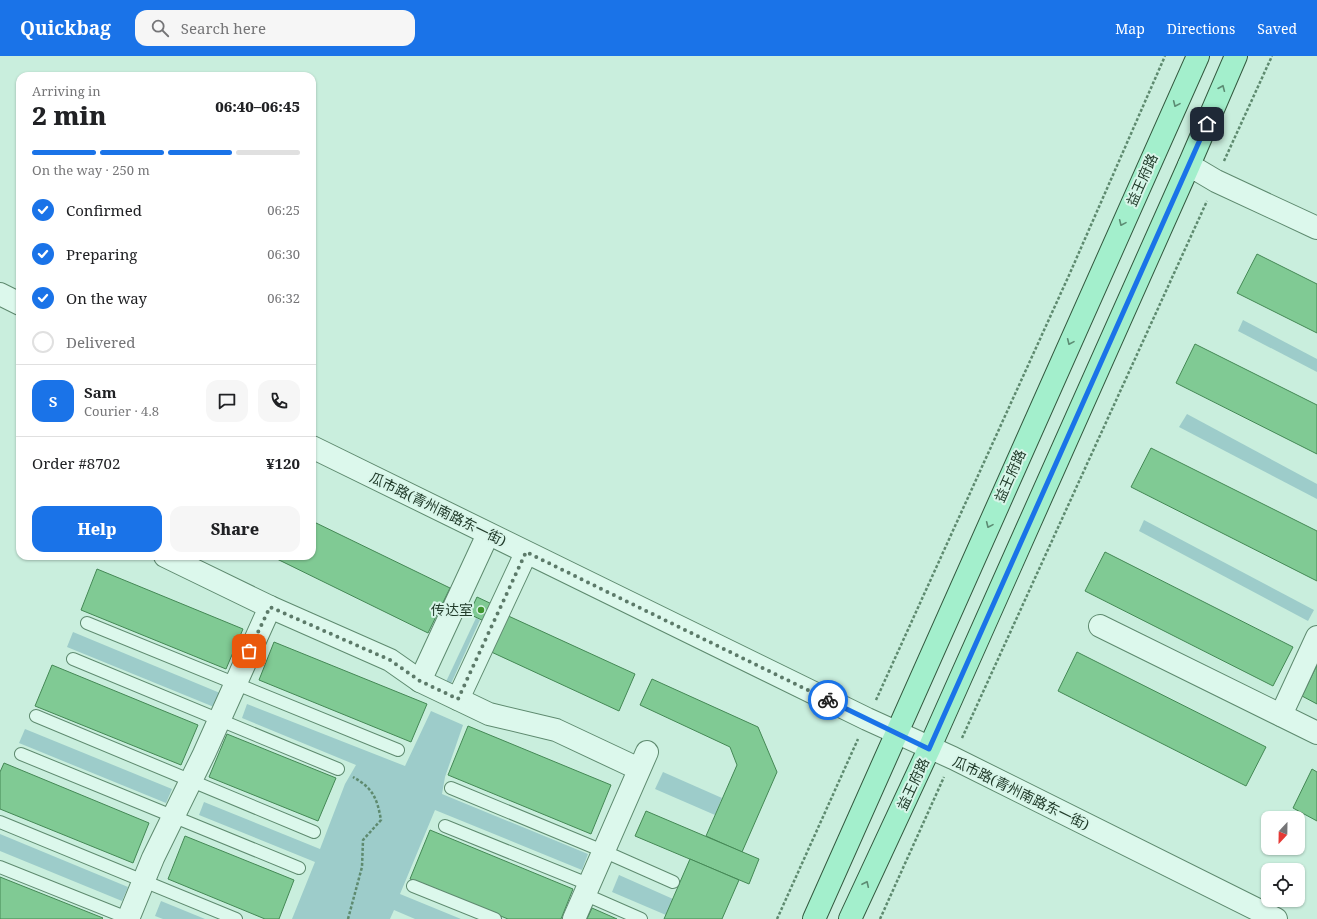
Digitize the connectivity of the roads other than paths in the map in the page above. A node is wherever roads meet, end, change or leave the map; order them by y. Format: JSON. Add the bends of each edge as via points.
{"nodes":[{"id":1,"x":1198,"y":56,"type":"edge"},
{"id":2,"x":1236,"y":56,"type":"edge"},
{"id":3,"x":1189,"y":165,"type":"junction"},
{"id":4,"x":1317,"y":228,"type":"edge"},
{"id":5,"x":0,"y":294,"type":"edge"},
{"id":6,"x":16,"y":302,"type":"edge"},
{"id":7,"x":316,"y":449,"type":"edge"},
{"id":8,"x":488,"y":534,"type":"junction"},
{"id":9,"x":526,"y":552,"type":"junction"},
{"id":10,"x":173,"y":560,"type":"edge"},
{"id":11,"x":270,"y":607,"type":"junction"},
{"id":12,"x":87,"y":623,"type":"dead end"},
{"id":13,"x":1100,"y":626,"type":"dead end"},
{"id":14,"x":1317,"y":637,"type":"edge"},
{"id":15,"x":72,"y":658,"type":"dead end"},
{"id":16,"x":420,"y":681,"type":"junction"},
{"id":17,"x":235,"y":684,"type":"junction"},
{"id":18,"x":458,"y":699,"type":"junction"},
{"id":19,"x":1280,"y":715,"type":"junction"},
{"id":20,"x":36,"y":716,"type":"dead end"},
{"id":21,"x":219,"y":719,"type":"junction"},
{"id":22,"x":897,"y":733,"type":"junction"},
{"id":23,"x":1317,"y":733,"type":"edge"},
{"id":24,"x":929,"y":749,"type":"junction"},
{"id":25,"x":398,"y":750,"type":"dead end"},
{"id":26,"x":21,"y":754,"type":"dead end"},
{"id":27,"x":338,"y":769,"type":"road end"},
{"id":28,"x":191,"y":780,"type":"junction"},
{"id":29,"x":451,"y":788,"type":"dead end"},
{"id":30,"x":173,"y":817,"type":"junction"},
{"id":31,"x":0,"y":822,"type":"edge"},
{"id":32,"x":445,"y":826,"type":"dead end"},
{"id":33,"x":314,"y":832,"type":"dead end"},
{"id":34,"x":603,"y":851,"type":"junction"},
{"id":35,"x":0,"y":866,"type":"edge"},
{"id":36,"x":299,"y":868,"type":"dead end"},
{"id":37,"x":143,"y":882,"type":"junction"},
{"id":38,"x":673,"y":882,"type":"dead end"},
{"id":39,"x":414,"y":886,"type":"dead end"},
{"id":40,"x":586,"y":889,"type":"junction"},
{"id":41,"x":129,"y":919,"type":"edge"},
{"id":42,"x":236,"y":919,"type":"edge"},
{"id":43,"x":495,"y":919,"type":"edge"},
{"id":44,"x":574,"y":919,"type":"edge"},
{"id":45,"x":642,"y":919,"type":"edge"},
{"id":46,"x":814,"y":919,"type":"edge"},
{"id":47,"x":850,"y":919,"type":"edge"},
{"id":48,"x":1276,"y":919,"type":"edge"}],
"edges":[{"from":1,"to":22,"type":"main road","name":"益王府路","one_way":true},
{"from":3,"to":2,"type":"main road","name":"益王府路","one_way":true},
{"from":3,"to":4,"type":"street","via":[[1216,181]]},
{"from":3,"to":24,"type":"main road","name":"益王府路"},
{"from":5,"to":6,"type":"street"},
{"from":7,"to":8,"type":"street","name":"瓜市路(青州南路东一街)"},
{"from":8,"to":9,"type":"street","name":"瓜市路(青州南路东一街)"},
{"from":8,"to":16,"type":"street"},
{"from":9,"to":18,"type":"street"},
{"from":9,"to":22,"type":"street","name":"瓜市路(青州南路东一街)"},
{"from":10,"to":11,"type":"street"},
{"from":11,"to":16,"type":"street","via":[[390,660]]},
{"from":11,"to":17,"type":"street"},
{"from":12,"to":17,"type":"lane"},
{"from":13,"to":19,"type":"street"},
{"from":14,"to":19,"type":"street"},
{"from":15,"to":21,"type":"lane"},
{"from":16,"to":18,"type":"street"},
{"from":17,"to":21,"type":"street"},
{"from":17,"to":25,"type":"lane"},
{"from":18,"to":34,"type":"street","via":[[489,714],[556,730],[643,761]]},
{"from":19,"to":23,"type":"street"},
{"from":20,"to":28,"type":"lane"},
{"from":21,"to":27,"type":"lane"},
{"from":21,"to":28,"type":"street"},
{"from":22,"to":24,"type":"street","name":"瓜市路(青州南路东一街)"},
{"from":22,"to":46,"type":"main road","name":"益王府路"},
{"from":47,"to":24,"type":"main road","name":"益王府路","one_way":true},
{"from":24,"to":48,"type":"street","name":"瓜市路(青州南路东一街)","via":[[953,758]]},
{"from":26,"to":30,"type":"lane"},
{"from":28,"to":30,"type":"street"},
{"from":28,"to":33,"type":"lane"},
{"from":29,"to":34,"type":"lane"},
{"from":30,"to":36,"type":"lane"},
{"from":30,"to":37,"type":"street"},
{"from":31,"to":37,"type":"lane"},
{"from":32,"to":40,"type":"lane"},
{"from":34,"to":38,"type":"lane"},
{"from":34,"to":40,"type":"street"},
{"from":35,"to":41,"type":"lane"},
{"from":37,"to":41,"type":"street"},
{"from":37,"to":42,"type":"lane"},
{"from":39,"to":43,"type":"lane"},
{"from":40,"to":44,"type":"street"},
{"from":40,"to":45,"type":"lane"}]}
